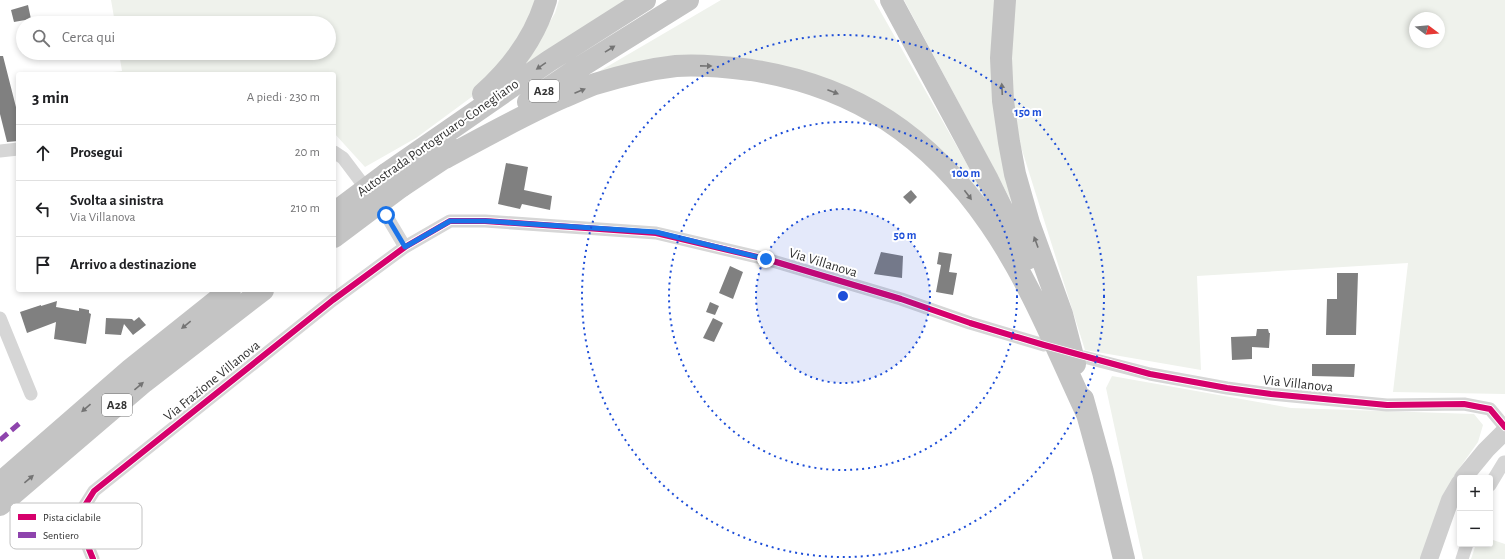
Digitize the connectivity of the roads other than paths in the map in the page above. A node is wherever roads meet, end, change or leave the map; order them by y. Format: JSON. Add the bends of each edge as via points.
{"nodes":[{"id":1,"x":546,"y":0,"type":"edge"},
{"id":2,"x":645,"y":0,"type":"edge"},
{"id":3,"x":688,"y":0,"type":"edge"},
{"id":4,"x":891,"y":0,"type":"edge"},
{"id":5,"x":1006,"y":0,"type":"edge"},
{"id":6,"x":425,"y":146,"type":"junction"},
{"id":7,"x":0,"y":150,"type":"edge"},
{"id":8,"x":16,"y":150,"type":"edge"},
{"id":9,"x":336,"y":153,"type":"edge"},
{"id":10,"x":444,"y":158,"type":"junction"},
{"id":11,"x":394,"y":180,"type":"junction"},
{"id":12,"x":336,"y":212,"type":"edge"},
{"id":13,"x":336,"y":235,"type":"edge"},
{"id":14,"x":405,"y":247,"type":"junction"},
{"id":15,"x":256,"y":292,"type":"edge"},
{"id":16,"x":228,"y":300,"type":"edge"},
{"id":17,"x":0,"y":318,"type":"edge"},
{"id":18,"x":1044,"y":345,"type":"dead end"},
{"id":19,"x":1084,"y":357,"type":"dead end"},
{"id":20,"x":31,"y":394,"type":"dead end"},
{"id":21,"x":1087,"y":414,"type":"junction"},
{"id":22,"x":1505,"y":427,"type":"edge"},
{"id":23,"x":1505,"y":431,"type":"edge"},
{"id":24,"x":1504,"y":462,"type":"edge"},
{"id":25,"x":1465,"y":475,"type":"edge"},
{"id":26,"x":1493,"y":479,"type":"edge"},
{"id":27,"x":0,"y":483,"type":"edge"},
{"id":28,"x":1457,"y":488,"type":"edge"},
{"id":29,"x":86,"y":503,"type":"edge"},
{"id":30,"x":0,"y":505,"type":"edge"},
{"id":31,"x":1466,"y":547,"type":"edge"},
{"id":32,"x":89,"y":549,"type":"edge"},
{"id":33,"x":93,"y":559,"type":"edge"},
{"id":34,"x":1124,"y":559,"type":"edge"},
{"id":35,"x":1429,"y":559,"type":"edge"},
{"id":36,"x":1462,"y":559,"type":"edge"}],
"edges":[{"from":1,"to":6,"type":"highway","via":[[529,41],[513,62],[492,86]]},
{"from":2,"to":6,"type":"highway","name":"Autostrada Portogruaro-Conegliano","number":"A28","one_way":true,"via":[[549,60]]},
{"from":10,"to":3,"type":"highway","name":"Autostrada Portogruaro-Conegliano","number":"A28","one_way":true},
{"from":4,"to":21,"type":"highway","via":[[988,180],[1038,282]]},
{"from":21,"to":5,"type":"highway","one_way":true,"via":[[1062,314],[1029,223],[1015,174],[1003,101],[1001,58]]},
{"from":6,"to":11,"type":"highway","name":"Autostrada Portogruaro-Conegliano","number":"A28"},
{"from":7,"to":8,"type":"street"},
{"from":9,"to":14,"type":"street","via":[[343,158],[386,215]]},
{"from":10,"to":11,"type":"highway","name":"Autostrada Portogruaro-Conegliano","number":"A28"},
{"from":10,"to":21,"type":"highway","one_way":true,"via":[[544,106],[592,85],[640,72],[676,66],[736,68],[771,73],[801,80],[837,94],[873,110],[906,133],[935,157],[961,185],[1011,256]]},
{"from":11,"to":12,"type":"highway","name":"Autostrada Portogruaro-Conegliano","number":"A28","bridge":true},
{"from":11,"to":13,"type":"highway","name":"Autostrada Portogruaro-Conegliano","number":"A28","bridge":true},
{"from":14,"to":18,"type":"street","name":"Via Villanova","via":[[450,221],[656,232],[766,259]]},
{"from":14,"to":29,"type":"street","name":"Via Frazione Villanova","via":[[333,300],[94,491]]},
{"from":15,"to":16,"type":"highway","number":"A28"},
{"from":16,"to":27,"type":"highway","number":"A28","one_way":true,"via":[[131,369]]},
{"from":30,"to":16,"type":"highway","number":"A28","one_way":true,"via":[[144,382]]},
{"from":17,"to":20,"type":"street"},
{"from":19,"to":22,"type":"street","name":"Via Villanova","via":[[1150,374],[1270,394],[1387,405],[1464,404],[1490,409]]},
{"from":21,"to":34,"type":"highway"},
{"from":23,"to":25,"type":"street"},
{"from":24,"to":26,"type":"street"},
{"from":28,"to":35,"type":"street","via":[[1450,500]]},
{"from":31,"to":36,"type":"street"},
{"from":32,"to":33,"type":"street","name":"Via Frazione Villanova"}]}
